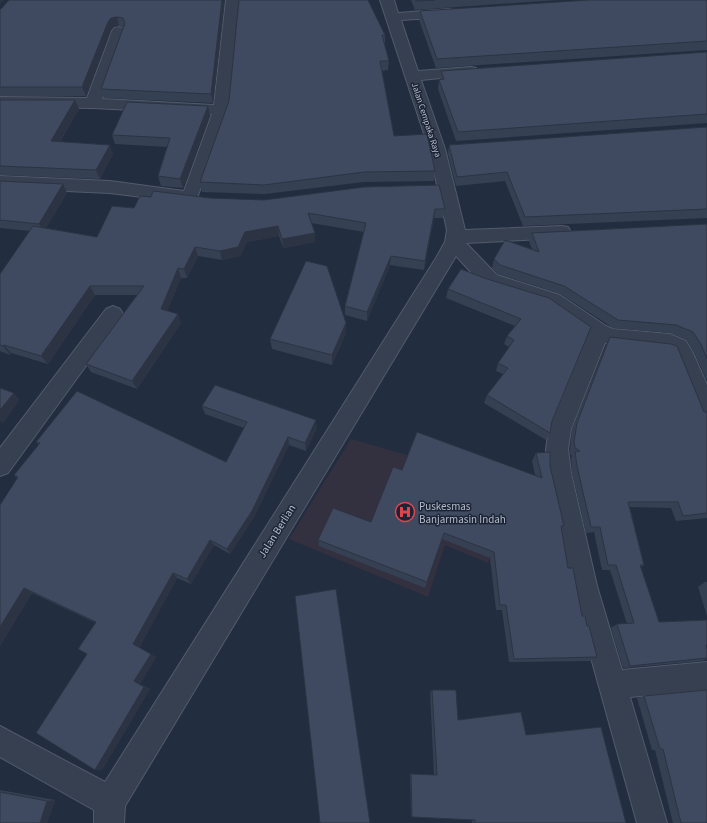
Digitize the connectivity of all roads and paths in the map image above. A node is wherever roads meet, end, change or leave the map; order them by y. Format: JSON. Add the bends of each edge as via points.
{"nodes":[{"id":1,"x":233,"y":0,"type":"edge"},
{"id":2,"x":387,"y":0,"type":"edge"},
{"id":3,"x":462,"y":12,"type":"edge"},
{"id":4,"x":392,"y":17,"type":"junction"},
{"id":5,"x":119,"y":31,"type":"dead end"},
{"id":6,"x":483,"y":71,"type":"edge"},
{"id":7,"x":412,"y":76,"type":"junction"},
{"id":8,"x":0,"y":102,"type":"edge"},
{"id":9,"x":93,"y":103,"type":"junction"},
{"id":10,"x":221,"y":110,"type":"junction"},
{"id":11,"x":0,"y":182,"type":"edge"},
{"id":12,"x":582,"y":231,"type":"edge"},
{"id":13,"x":455,"y":239,"type":"junction"},
{"id":14,"x":113,"y":314,"type":"dead end"},
{"id":15,"x":599,"y":332,"type":"junction"},
{"id":16,"x":707,"y":411,"type":"edge"},
{"id":17,"x":0,"y":466,"type":"edge"},
{"id":18,"x":707,"y":676,"type":"edge"},
{"id":19,"x":613,"y":685,"type":"junction"},
{"id":20,"x":0,"y":742,"type":"edge"},
{"id":21,"x":109,"y":812,"type":"edge"},
{"id":22,"x":652,"y":823,"type":"edge"}],
"edges":[{"from":1,"to":10,"type":"street"},
{"from":2,"to":4,"type":"street","name":"Jalan Cempaka Raya"},
{"from":3,"to":4,"type":"street"},
{"from":4,"to":7,"type":"street","name":"Jalan Cempaka Raya"},
{"from":5,"to":9,"type":"street"},
{"from":6,"to":7,"type":"street"},
{"from":7,"to":13,"type":"street","name":"Jalan Cempaka Raya","via":[[444,149],[438,187],[456,230]]},
{"from":8,"to":9,"type":"street"},
{"from":9,"to":10,"type":"street"},
{"from":10,"to":11,"type":"street","via":[[198,198],[110,187]]},
{"from":12,"to":13,"type":"street"},
{"from":13,"to":15,"type":"street","via":[[490,280],[553,300]]},
{"from":13,"to":21,"type":"street","name":"Jalan Berlian"},
{"from":14,"to":17,"type":"street"},
{"from":15,"to":16,"type":"street","via":[[625,339],[670,342],[679,347]]},
{"from":15,"to":19,"type":"street","via":[[560,429],[557,449],[559,473],[584,586]]},
{"from":18,"to":19,"type":"street"},
{"from":19,"to":22,"type":"street"},
{"from":20,"to":21,"type":"street"}]}
